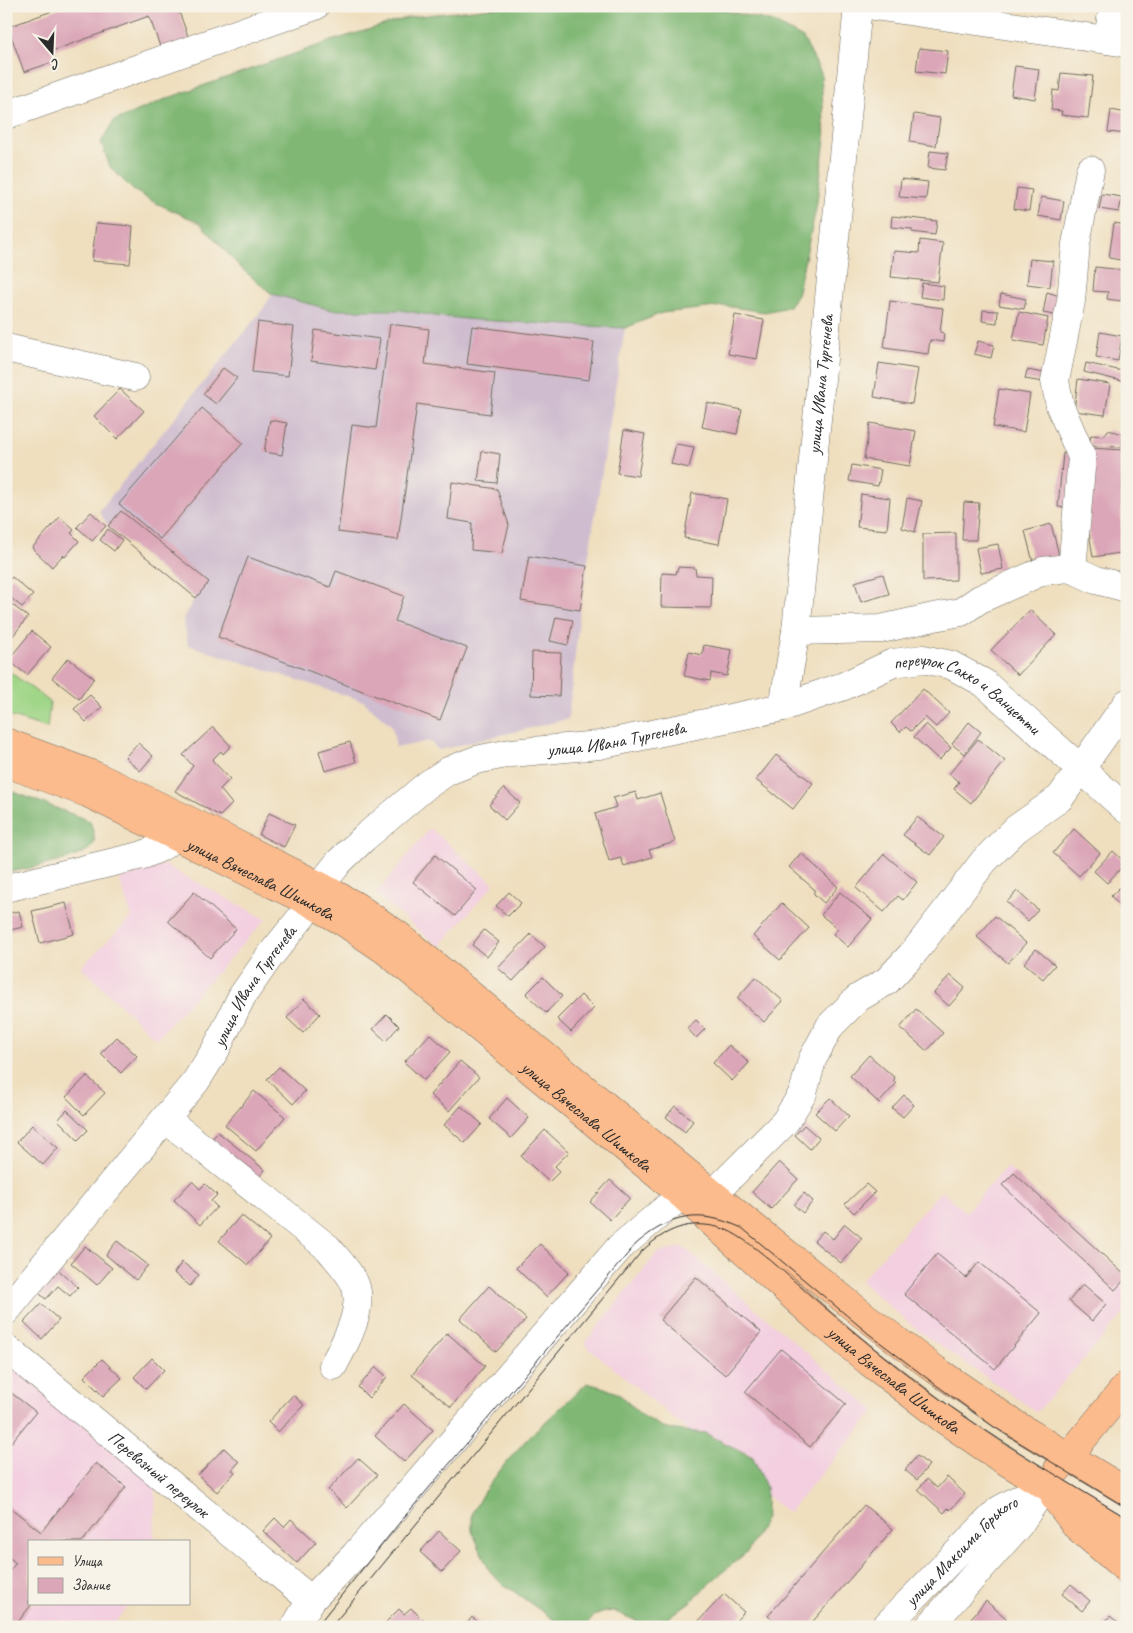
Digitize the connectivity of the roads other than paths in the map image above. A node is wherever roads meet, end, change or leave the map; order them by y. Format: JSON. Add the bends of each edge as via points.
{"nodes":[{"id":1,"x":316,"y":6,"type":"edge"},
{"id":2,"x":858,"y":6,"type":"edge"},
{"id":3,"x":874,"y":6,"type":"edge"},
{"id":4,"x":1113,"y":6,"type":"edge"},
{"id":5,"x":1118,"y":41,"type":"edge"},
{"id":6,"x":6,"y":115,"type":"edge"},
{"id":7,"x":1090,"y":170,"type":"dead end"},
{"id":8,"x":6,"y":348,"type":"edge"},
{"id":9,"x":136,"y":377,"type":"dead end"},
{"id":10,"x":1072,"y":569,"type":"junction"},
{"id":11,"x":1127,"y":588,"type":"edge"},
{"id":12,"x":796,"y":631,"type":"junction"},
{"id":13,"x":1127,"y":703,"type":"edge"},
{"id":14,"x":783,"y":707,"type":"junction"},
{"id":15,"x":6,"y":742,"type":"edge"},
{"id":16,"x":6,"y":763,"type":"edge"},
{"id":17,"x":1081,"y":768,"type":"junction"},
{"id":18,"x":1127,"y":810,"type":"edge"},
{"id":19,"x":178,"y":826,"type":"junction"},
{"id":20,"x":6,"y":888,"type":"edge"},
{"id":21,"x":315,"y":894,"type":"junction"},
{"id":22,"x":164,"y":1119,"type":"junction"},
{"id":23,"x":713,"y":1194,"type":"junction"},
{"id":24,"x":682,"y":1196,"type":"junction"},
{"id":25,"x":6,"y":1311,"type":"edge"},
{"id":26,"x":6,"y":1348,"type":"edge"},
{"id":27,"x":334,"y":1366,"type":"dead end"},
{"id":28,"x":1127,"y":1385,"type":"edge"},
{"id":29,"x":1068,"y":1456,"type":"junction"},
{"id":30,"x":1046,"y":1485,"type":"junction"},
{"id":31,"x":1127,"y":1492,"type":"edge"},
{"id":32,"x":1127,"y":1535,"type":"edge"},
{"id":33,"x":1127,"y":1570,"type":"edge"},
{"id":34,"x":934,"y":1576,"type":"junction"},
{"id":35,"x":956,"y":1595,"type":"junction"},
{"id":36,"x":311,"y":1600,"type":"junction"},
{"id":37,"x":295,"y":1627,"type":"edge"},
{"id":38,"x":885,"y":1627,"type":"edge"},
{"id":39,"x":929,"y":1627,"type":"edge"}],
"edges":[{"from":1,"to":6,"type":"street"},
{"from":2,"to":12,"type":"street","name":"улица Ивана Тургенева"},
{"from":3,"to":5,"type":"street"},
{"from":4,"to":5,"type":"street"},
{"from":7,"to":10,"type":"street","via":[[1076,244],[1071,300],[1055,381],[1060,406],[1082,457]]},
{"from":8,"to":9,"type":"street"},
{"from":10,"to":11,"type":"street","via":[[1096,580]]},
{"from":10,"to":12,"type":"street","via":[[1043,571],[980,599],[961,612],[881,629]]},
{"from":12,"to":14,"type":"street","name":"улица Ивана Тургенева"},
{"from":13,"to":17,"type":"street"},
{"from":14,"to":17,"type":"street","name":"переулок Сакко и Ванцетти","via":[[844,686],[893,663],[923,659],[951,666],[984,683]]},
{"from":14,"to":21,"type":"street","name":"улица Ивана Тургенева","via":[[599,745],[511,753],[476,760],[448,771],[427,785],[345,856]]},
{"from":15,"to":19,"type":"main road","name":"улица Вячеслава Шишкова","via":[[94,775]]},
{"from":16,"to":19,"type":"main road","name":"улица Вячеслава Шишкова"},
{"from":17,"to":18,"type":"street","name":"переулок Сакко и Ванцетти"},
{"from":17,"to":23,"type":"street","via":[[1060,798],[1016,829],[984,861],[915,951],[887,981],[858,998],[830,1026],[812,1060],[803,1092],[785,1122]]},
{"from":19,"to":20,"type":"street","via":[[165,846],[143,855]]},
{"from":19,"to":21,"type":"main road","name":"улица Вячеслава Шишкова"},
{"from":21,"to":22,"type":"street","name":"улица Ивана Тургенева","via":[[242,996],[196,1081]]},
{"from":21,"to":23,"type":"main road","name":"улица Вячеслава Шишкова","via":[[356,906],[398,935]]},
{"from":21,"to":24,"type":"main road","name":"улица Вячеслава Шишкова","via":[[346,923],[386,951]]},
{"from":22,"to":25,"type":"street","name":"улица Ивана Тургенева"},
{"from":22,"to":27,"type":"street","via":[[328,1248],[344,1266],[355,1283],[356,1316]]},
{"from":23,"to":29,"type":"main road","name":"улица Вячеслава Шишкова","via":[[936,1370]]},
{"from":24,"to":30,"type":"main road","name":"улица Вячеслава Шишкова","via":[[869,1362],[943,1419]]},
{"from":24,"to":36,"type":"street","via":[[620,1247],[355,1555]]},
{"from":26,"to":36,"type":"street","name":"Перевозный переулок"},
{"from":28,"to":29,"type":"main road","name":"улица Максима Горького"},
{"from":29,"to":30,"type":"main road","name":"улица Максима Горького"},
{"from":29,"to":31,"type":"main road","name":"улица Вячеслава Шишкова"},
{"from":30,"to":32,"type":"main road","name":"улица Вячеслава Шишкова"},
{"from":30,"to":33,"type":"main road","via":[[1077,1527]]},
{"from":30,"to":34,"type":"street","name":"улица Максима Горького","via":[[999,1510]]},
{"from":30,"to":35,"type":"street","name":"улица Максима Горького","via":[[1018,1526]]},
{"from":34,"to":35,"type":"street"},
{"from":34,"to":38,"type":"street","name":"улица Максима Горького"},
{"from":35,"to":39,"type":"street","name":"улица Максима Горького"},
{"from":36,"to":37,"type":"street"}]}
